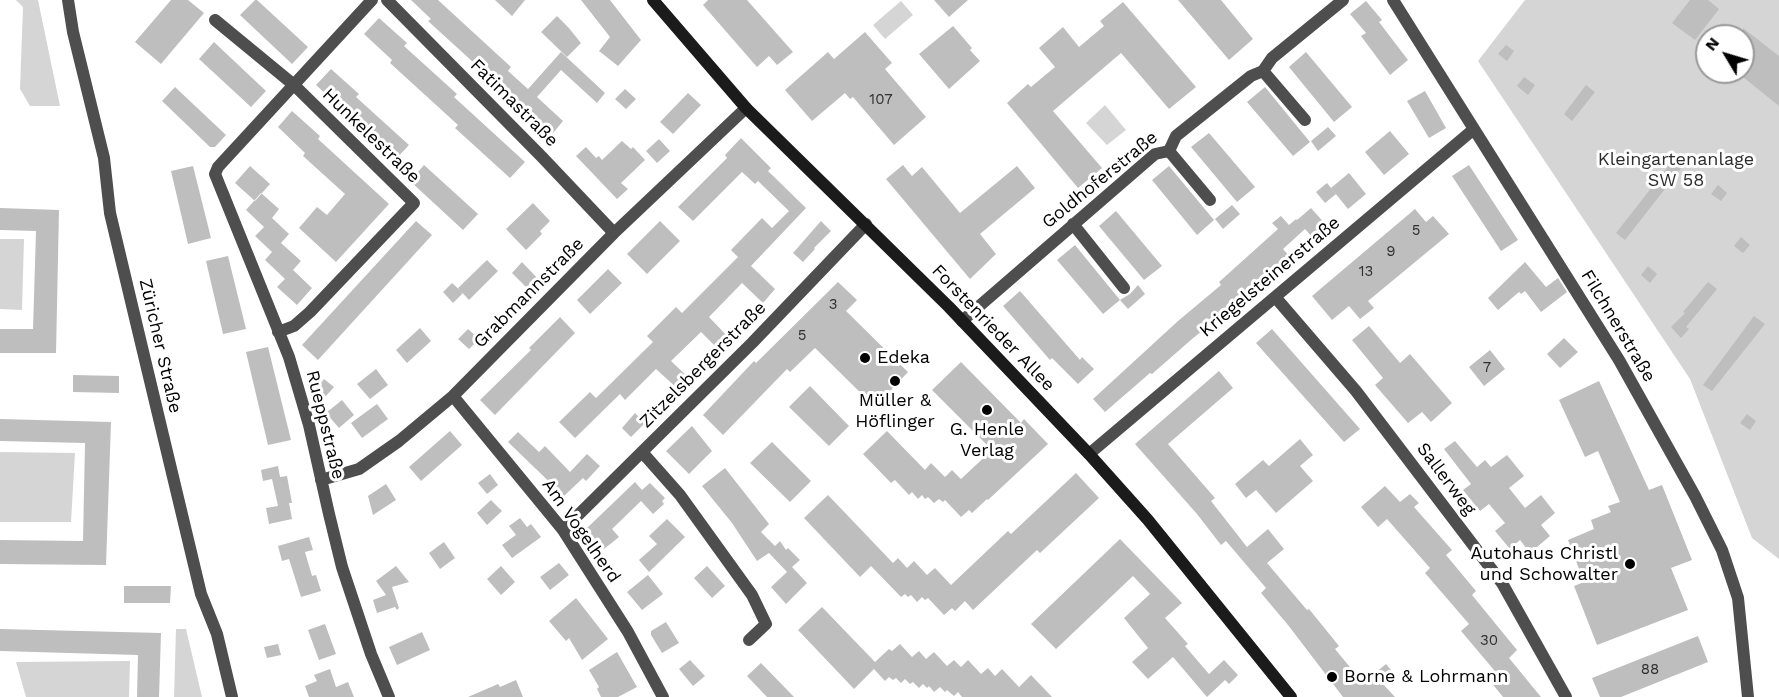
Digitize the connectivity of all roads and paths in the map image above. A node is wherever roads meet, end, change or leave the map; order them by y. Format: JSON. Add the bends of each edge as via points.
{"nodes":[{"id":1,"x":68,"y":0,"type":"edge"},
{"id":2,"x":372,"y":0,"type":"edge"},
{"id":3,"x":387,"y":0,"type":"edge"},
{"id":4,"x":1343,"y":0,"type":"edge"},
{"id":5,"x":1393,"y":0,"type":"edge"},
{"id":6,"x":656,"y":1,"type":"edge"},
{"id":7,"x":215,"y":20,"type":"dead end"},
{"id":8,"x":1263,"y":71,"type":"junction"},
{"id":9,"x":294,"y":85,"type":"junction"},
{"id":10,"x":746,"y":108,"type":"junction"},
{"id":11,"x":1305,"y":120,"type":"dead end"},
{"id":12,"x":1474,"y":129,"type":"junction"},
{"id":13,"x":1169,"y":151,"type":"junction"},
{"id":14,"x":1210,"y":200,"type":"dead end"},
{"id":15,"x":866,"y":224,"type":"junction"},
{"id":16,"x":1073,"y":225,"type":"junction"},
{"id":17,"x":614,"y":233,"type":"junction"},
{"id":18,"x":1124,"y":288,"type":"dead end"},
{"id":19,"x":1276,"y":298,"type":"junction"},
{"id":20,"x":962,"y":321,"type":"junction"},
{"id":21,"x":279,"y":332,"type":"junction"},
{"id":22,"x":453,"y":396,"type":"junction"},
{"id":23,"x":642,"y":452,"type":"junction"},
{"id":24,"x":1089,"y":454,"type":"junction"},
{"id":25,"x":321,"y":480,"type":"junction"},
{"id":26,"x":563,"y":530,"type":"junction"},
{"id":27,"x":749,"y":640,"type":"dead end"},
{"id":28,"x":1745,"y":696,"type":"edge"},
{"id":29,"x":232,"y":697,"type":"edge"},
{"id":30,"x":389,"y":697,"type":"edge"},
{"id":31,"x":663,"y":697,"type":"edge"},
{"id":32,"x":1291,"y":697,"type":"edge"},
{"id":33,"x":1566,"y":697,"type":"edge"}],
"edges":[{"from":1,"to":29,"type":"street","name":"Züricher Straße","via":[[104,158],[110,213],[201,594],[217,634]]},
{"from":2,"to":9,"type":"street"},
{"from":3,"to":17,"type":"street","name":"Fatimastraße"},
{"from":4,"to":8,"type":"street","name":"Goldhoferstraße","via":[[1272,58]]},
{"from":5,"to":12,"type":"street","name":"Filchnerstraße"},
{"from":6,"to":10,"type":"street","name":"Forstenrieder Allee"},
{"from":7,"to":9,"type":"street","name":"Hunkelestraße"},
{"from":8,"to":11,"type":"street"},
{"from":8,"to":13,"type":"street","name":"Goldhoferstraße","via":[[1251,76],[1176,136]]},
{"from":9,"to":21,"type":"street","name":"Rueppstraße","via":[[215,174]]},
{"from":9,"to":21,"type":"street","name":"Hunkelestraße","via":[[414,203],[310,312],[294,326]]},
{"from":10,"to":15,"type":"street","name":"Forstenrieder Allee"},
{"from":10,"to":17,"type":"street","name":"Grabmannstraße"},
{"from":12,"to":19,"type":"street","name":"Kriegelsteinerstraße"},
{"from":12,"to":28,"type":"street","name":"Filchnerstraße","via":[[1625,370],[1722,550],[1738,598]]},
{"from":13,"to":14,"type":"street"},
{"from":13,"to":16,"type":"street","name":"Goldhoferstraße","via":[[1155,154]]},
{"from":15,"to":20,"type":"street","name":"Forstenrieder Allee"},
{"from":15,"to":23,"type":"street","name":"Zitzelsbergerstraße"},
{"from":16,"to":18,"type":"street"},
{"from":16,"to":20,"type":"street","name":"Goldhoferstraße"},
{"from":17,"to":22,"type":"street","name":"Grabmannstraße"},
{"from":19,"to":24,"type":"street","name":"Kriegelsteinerstraße"},
{"from":19,"to":33,"type":"street","name":"Sallerweg","via":[[1356,391],[1502,583]]},
{"from":20,"to":24,"type":"street","name":"Forstenrieder Allee"},
{"from":21,"to":25,"type":"street","name":"Rueppstraße","via":[[309,424]]},
{"from":22,"to":25,"type":"street","name":"Grabmannstraße","via":[[359,469]]},
{"from":22,"to":26,"type":"street","name":"Am Vogelherd"},
{"from":23,"to":26,"type":"street","name":"Zitzelsbergerstraße"},
{"from":23,"to":27,"type":"street","via":[[680,495],[752,595],[766,624]]},
{"from":24,"to":32,"type":"street","name":"Forstenrieder Allee","via":[[1148,520]]},
{"from":25,"to":30,"type":"street","name":"Rueppstraße","via":[[342,567]]},
{"from":26,"to":31,"type":"street","name":"Am Vogelherd","via":[[628,632]]}]}
